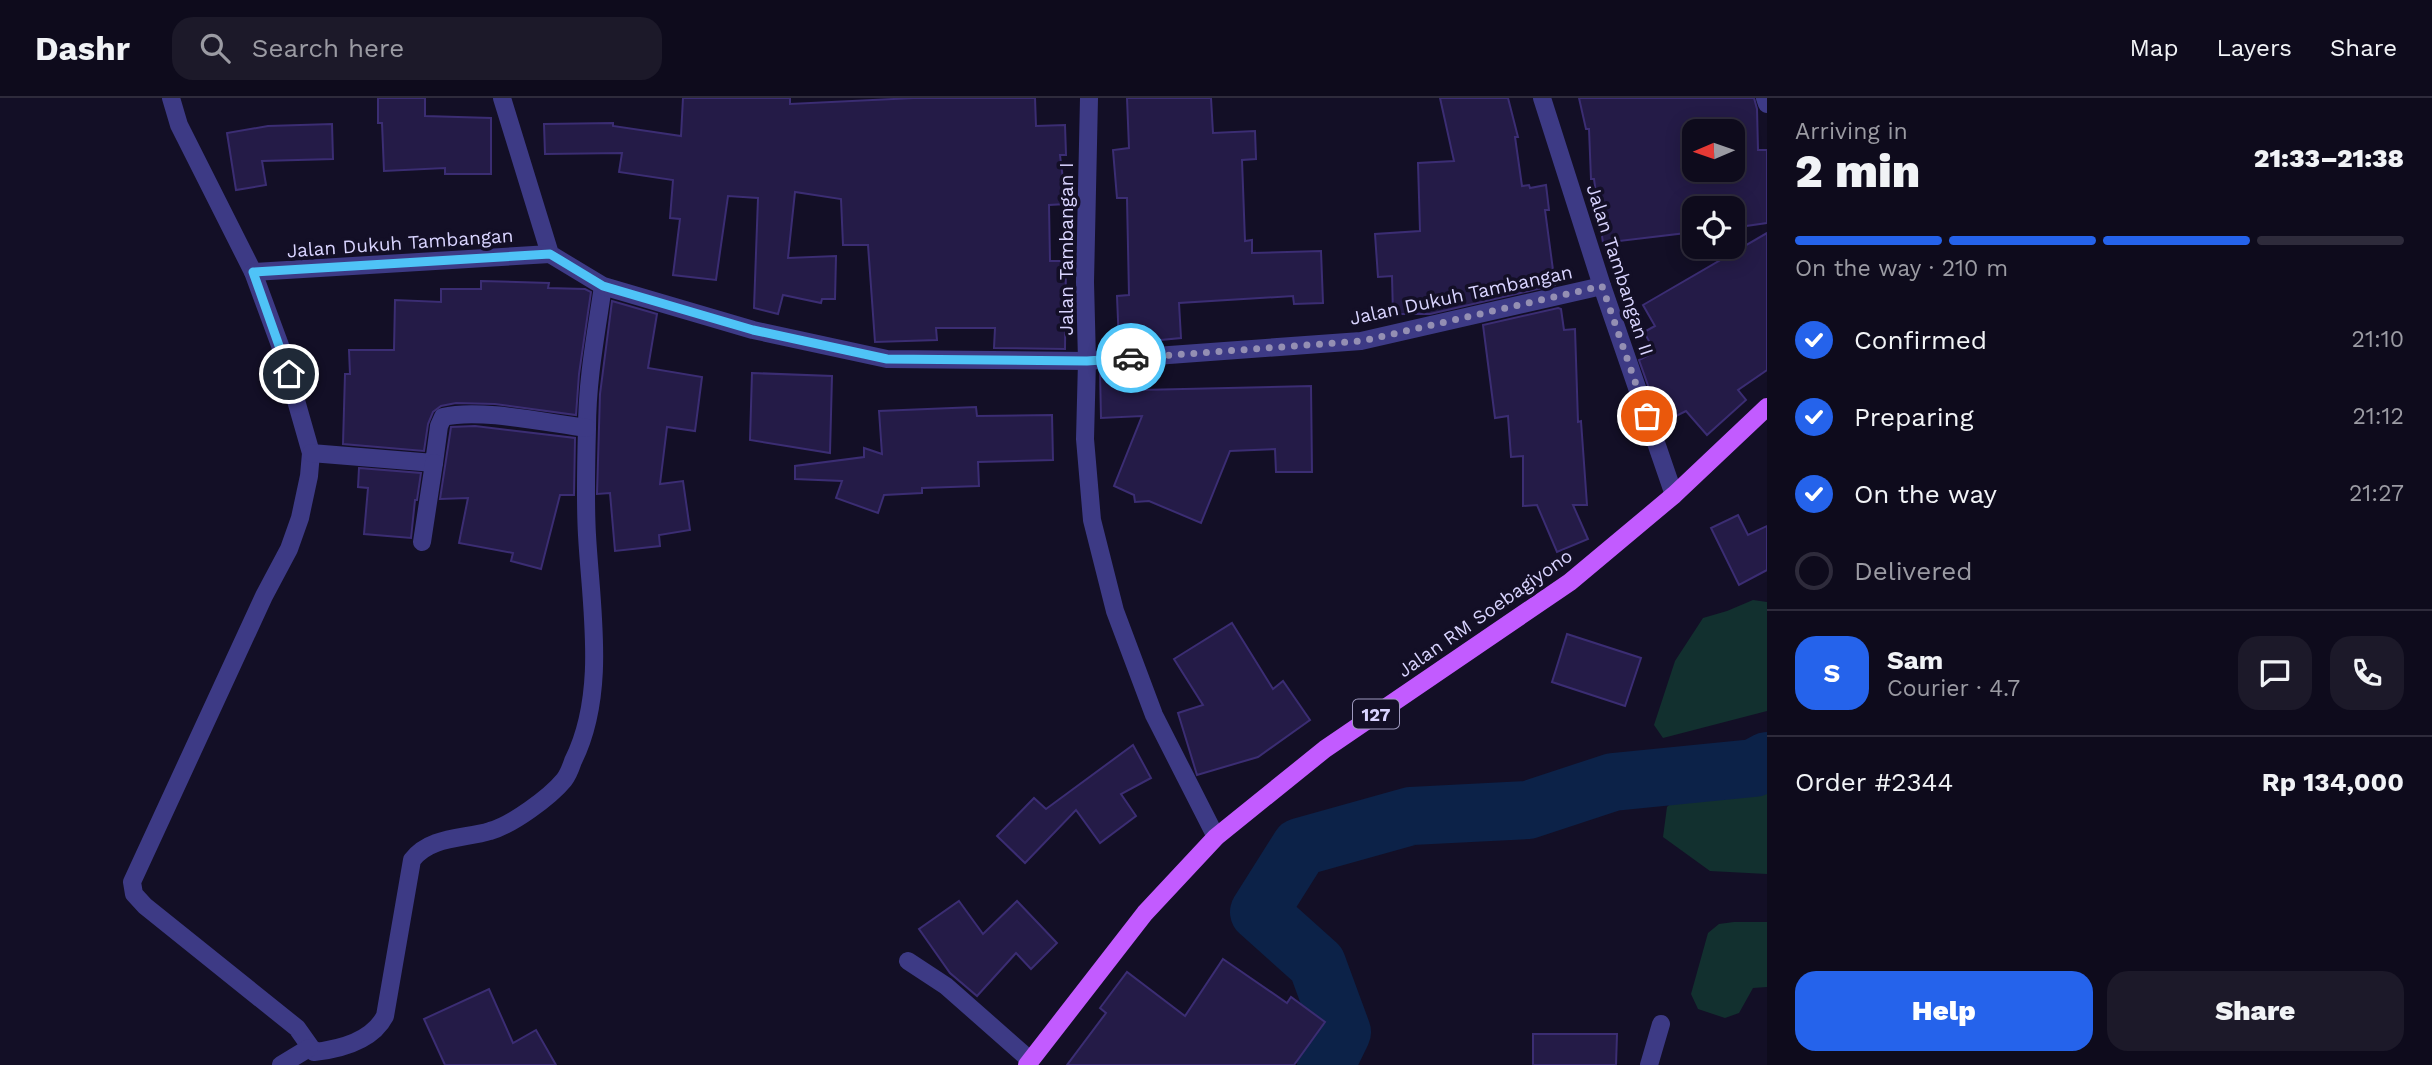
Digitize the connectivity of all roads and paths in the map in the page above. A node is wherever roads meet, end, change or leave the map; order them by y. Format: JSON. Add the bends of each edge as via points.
{"nodes":[{"id":1,"x":171,"y":98,"type":"edge"},
{"id":2,"x":502,"y":98,"type":"edge"},
{"id":3,"x":1089,"y":98,"type":"edge"},
{"id":4,"x":1542,"y":98,"type":"edge"},
{"id":5,"x":1765,"y":98,"type":"edge"},
{"id":6,"x":1767,"y":104,"type":"edge"},
{"id":7,"x":550,"y":254,"type":"junction"},
{"id":8,"x":253,"y":272,"type":"junction"},
{"id":9,"x":603,"y":286,"type":"junction"},
{"id":10,"x":1602,"y":286,"type":"junction"},
{"id":11,"x":1087,"y":361,"type":"junction"},
{"id":12,"x":1767,"y":407,"type":"edge"},
{"id":13,"x":587,"y":428,"type":"junction"},
{"id":14,"x":311,"y":453,"type":"junction"},
{"id":15,"x":434,"y":463,"type":"junction"},
{"id":16,"x":1674,"y":495,"type":"junction"},
{"id":17,"x":422,"y":542,"type":"dead end"},
{"id":18,"x":1216,"y":837,"type":"junction"},
{"id":19,"x":908,"y":961,"type":"dead end"},
{"id":20,"x":1661,"y":1024,"type":"dead end"},
{"id":21,"x":309,"y":1048,"type":"junction"},
{"id":22,"x":1028,"y":1063,"type":"edge"},
{"id":23,"x":281,"y":1065,"type":"edge"},
{"id":24,"x":1649,"y":1065,"type":"edge"}],
"edges":[{"from":1,"to":8,"type":"street","via":[[179,125]]},
{"from":2,"to":7,"type":"street","name":"Jalan Dukuh Tambangan"},
{"from":3,"to":11,"type":"street","name":"Jalan Tambangan I"},
{"from":4,"to":10,"type":"street","name":"Jalan Tambangan II"},
{"from":5,"to":6,"type":"street"},
{"from":7,"to":8,"type":"street","name":"Jalan Dukuh Tambangan"},
{"from":7,"to":9,"type":"street","name":"Jalan Dukuh Tambangan"},
{"from":8,"to":14,"type":"street"},
{"from":9,"to":11,"type":"street","name":"Jalan Dukuh Tambangan","via":[[753,330],[887,359]]},
{"from":9,"to":13,"type":"street","via":[[589,377]]},
{"from":10,"to":11,"type":"street","name":"Jalan Dukuh Tambangan","via":[[1362,341]]},
{"from":10,"to":16,"type":"street","name":"Jalan Tambangan II"},
{"from":11,"to":18,"type":"street","name":"Jalan Tambangan I","via":[[1085,439],[1092,520],[1115,611],[1154,715]]},
{"from":12,"to":16,"type":"main road","name":"Jalan RM Soebagiyono","number":"127"},
{"from":13,"to":15,"type":"street","via":[[456,414],[443,417]]},
{"from":13,"to":21,"type":"street","via":[[593,673],[582,744],[564,779],[523,815],[491,831],[464,835],[417,853],[380,1026],[363,1039],[323,1051]]},
{"from":14,"to":15,"type":"street"},
{"from":14,"to":21,"type":"street","via":[[300,517],[289,549],[132,882],[134,894],[145,906],[297,1028]]},
{"from":15,"to":17,"type":"street"},
{"from":16,"to":18,"type":"main road","name":"Jalan RM Soebagiyono","number":"127","via":[[1570,582],[1325,749]]},
{"from":18,"to":22,"type":"main road","name":"Jalan RM Soebagiyono","number":"127","via":[[1145,913]]},
{"from":19,"to":22,"type":"street","via":[[946,986]]},
{"from":20,"to":24,"type":"street"},
{"from":21,"to":23,"type":"street"}]}
